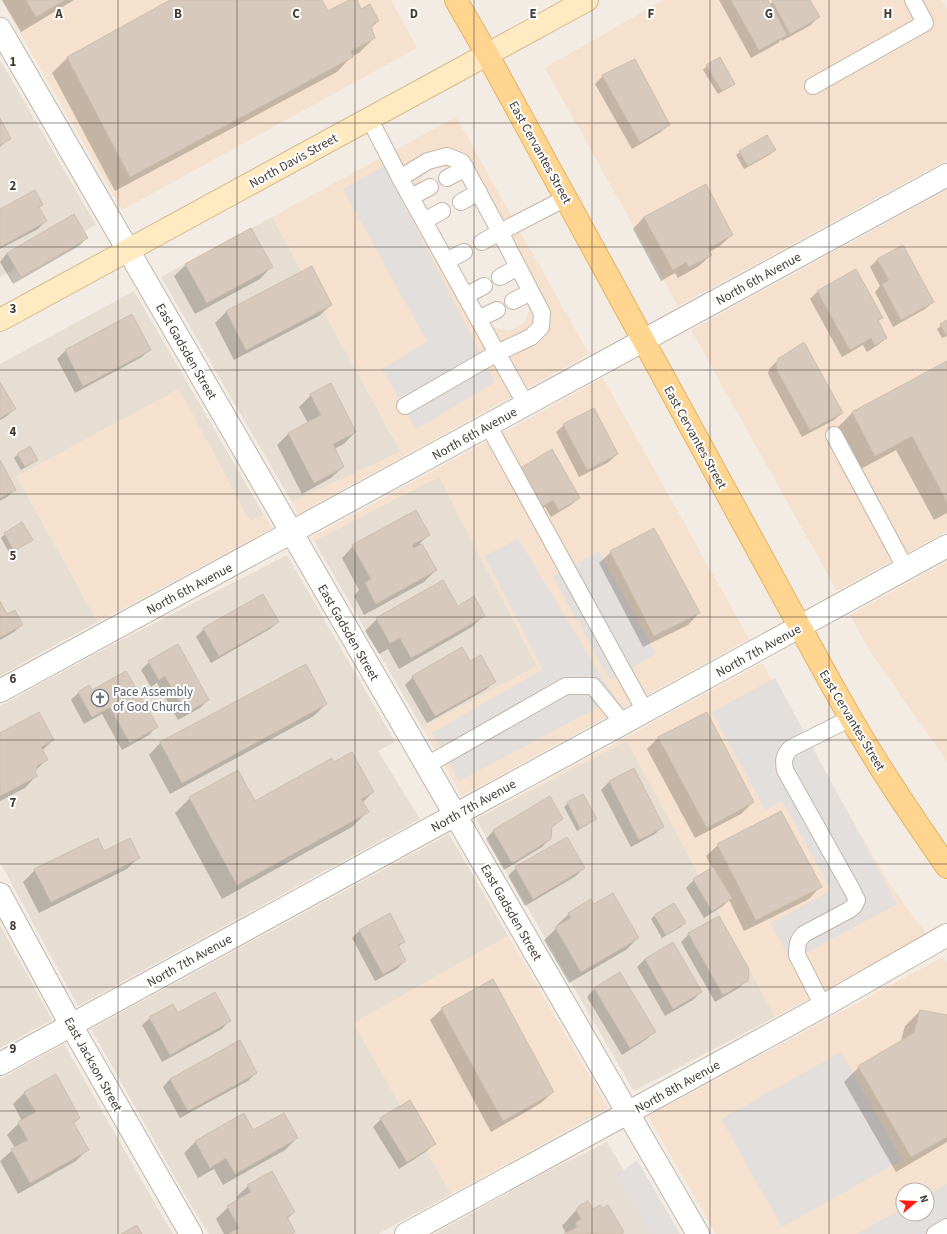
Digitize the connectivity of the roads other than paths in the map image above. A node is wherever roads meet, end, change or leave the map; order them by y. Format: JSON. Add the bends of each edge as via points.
{"nodes":[{"id":1,"x":456,"y":0,"type":"edge"},
{"id":2,"x":587,"y":0,"type":"edge"},
{"id":3,"x":913,"y":0,"type":"edge"},
{"id":4,"x":0,"y":29,"type":"edge"},
{"id":5,"x":487,"y":54,"type":"junction"},
{"id":6,"x":812,"y":86,"type":"dead end"},
{"id":7,"x":369,"y":118,"type":"junction"},
{"id":8,"x":466,"y":168,"type":"junction"},
{"id":9,"x":947,"y":175,"type":"edge"},
{"id":10,"x":400,"y":178,"type":"junction"},
{"id":11,"x":447,"y":178,"type":"dead end"},
{"id":12,"x":430,"y":187,"type":"dead end"},
{"id":13,"x":479,"y":192,"type":"junction"},
{"id":14,"x":411,"y":197,"type":"junction"},
{"id":15,"x":566,"y":198,"type":"junction"},
{"id":16,"x":461,"y":202,"type":"dead end"},
{"id":17,"x":442,"y":211,"type":"dead end"},
{"id":18,"x":424,"y":221,"type":"junction"},
{"id":19,"x":500,"y":232,"type":"junction"},
{"id":20,"x":482,"y":242,"type":"dead end"},
{"id":21,"x":128,"y":250,"type":"junction"},
{"id":22,"x":464,"y":252,"type":"dead end"},
{"id":23,"x":446,"y":261,"type":"junction"},
{"id":24,"x":518,"y":267,"type":"junction"},
{"id":25,"x":500,"y":277,"type":"dead end"},
{"id":26,"x":484,"y":286,"type":"dead end"},
{"id":27,"x":531,"y":292,"type":"junction"},
{"id":28,"x":466,"y":296,"type":"junction"},
{"id":29,"x":513,"y":301,"type":"dead end"},
{"id":30,"x":497,"y":310,"type":"dead end"},
{"id":31,"x":478,"y":319,"type":"junction"},
{"id":32,"x":0,"y":320,"type":"edge"},
{"id":33,"x":644,"y":340,"type":"junction"},
{"id":34,"x":498,"y":354,"type":"junction"},
{"id":35,"x":526,"y":404,"type":"junction"},
{"id":36,"x":404,"y":406,"type":"dead end"},
{"id":37,"x":488,"y":425,"type":"junction"},
{"id":38,"x":834,"y":435,"type":"dead end"},
{"id":39,"x":292,"y":533,"type":"junction"},
{"id":40,"x":947,"y":546,"type":"edge"},
{"id":41,"x":906,"y":569,"type":"junction"},
{"id":42,"x":800,"y":627,"type":"junction"},
{"id":43,"x":0,"y":691,"type":"edge"},
{"id":44,"x":645,"y":711,"type":"junction"},
{"id":45,"x":851,"y":718,"type":"junction"},
{"id":46,"x":622,"y":723,"type":"junction"},
{"id":47,"x":427,"y":765,"type":"junction"},
{"id":48,"x":456,"y":815,"type":"junction"},
{"id":49,"x":947,"y":866,"type":"edge"},
{"id":50,"x":0,"y":894,"type":"edge"},
{"id":51,"x":947,"y":934,"type":"edge"},
{"id":52,"x":823,"y":1006,"type":"junction"},
{"id":53,"x":71,"y":1025,"type":"junction"},
{"id":54,"x":0,"y":1064,"type":"edge"},
{"id":55,"x":628,"y":1113,"type":"junction"},
{"id":56,"x":947,"y":1227,"type":"edge"},
{"id":57,"x":191,"y":1234,"type":"edge"},
{"id":58,"x":406,"y":1234,"type":"edge"},
{"id":59,"x":698,"y":1234,"type":"edge"},
{"id":60,"x":935,"y":1234,"type":"edge"}],
"edges":[{"from":1,"to":5,"type":"main road","name":"East Cervantes Street"},
{"from":2,"to":5,"type":"main road","name":"North Davis Street"},
{"from":3,"to":6,"type":"lane","via":[[925,23]]},
{"from":4,"to":21,"type":"street","name":"East Gadsden Street"},
{"from":5,"to":7,"type":"main road","name":"North Davis Street"},
{"from":5,"to":15,"type":"main road","name":"East Cervantes Street"},
{"from":7,"to":10,"type":"lane"},
{"from":7,"to":21,"type":"main road","name":"North Davis Street"},
{"from":8,"to":10,"type":"lane","via":[[462,162],[447,156],[428,161]]},
{"from":8,"to":11,"type":"lane"},
{"from":8,"to":13,"type":"lane"},
{"from":9,"to":33,"type":"street","name":"North 6th Avenue"},
{"from":10,"to":14,"type":"lane"},
{"from":12,"to":14,"type":"lane"},
{"from":13,"to":16,"type":"lane"},
{"from":13,"to":19,"type":"lane"},
{"from":14,"to":18,"type":"lane"},
{"from":15,"to":19,"type":"lane"},
{"from":15,"to":33,"type":"main road","name":"East Cervantes Street"},
{"from":17,"to":18,"type":"lane"},
{"from":18,"to":23,"type":"lane"},
{"from":19,"to":20,"type":"lane"},
{"from":19,"to":24,"type":"lane"},
{"from":21,"to":32,"type":"main road","name":"North Davis Street"},
{"from":21,"to":39,"type":"street","name":"East Gadsden Street"},
{"from":22,"to":23,"type":"lane"},
{"from":23,"to":28,"type":"lane"},
{"from":24,"to":25,"type":"lane"},
{"from":24,"to":27,"type":"lane"},
{"from":26,"to":28,"type":"lane"},
{"from":27,"to":29,"type":"lane"},
{"from":27,"to":34,"type":"lane","via":[[542,312],[541,327],[531,337]]},
{"from":28,"to":31,"type":"lane"},
{"from":30,"to":31,"type":"lane"},
{"from":31,"to":34,"type":"lane"},
{"from":33,"to":35,"type":"street","name":"North 6th Avenue"},
{"from":33,"to":42,"type":"main road","name":"East Cervantes Street"},
{"from":34,"to":35,"type":"lane"},
{"from":34,"to":36,"type":"lane"},
{"from":35,"to":37,"type":"street","name":"North 6th Avenue"},
{"from":37,"to":39,"type":"street","name":"North 6th Avenue"},
{"from":37,"to":44,"type":"lane"},
{"from":38,"to":41,"type":"lane"},
{"from":39,"to":43,"type":"street","name":"North 6th Avenue"},
{"from":39,"to":47,"type":"street","name":"East Gadsden Street"},
{"from":40,"to":41,"type":"street","name":"North 7th Avenue"},
{"from":41,"to":42,"type":"street","name":"North 7th Avenue"},
{"from":42,"to":44,"type":"street","name":"North 7th Avenue"},
{"from":42,"to":45,"type":"main road","name":"East Cervantes Street"},
{"from":44,"to":46,"type":"street","name":"North 7th Avenue"},
{"from":45,"to":49,"type":"main road","name":"East Cervantes Street","via":[[916,822]]},
{"from":45,"to":52,"type":"lane","via":[[791,748],[784,762],[785,770],[857,900],[849,910],[799,939],[797,955]]},
{"from":46,"to":47,"type":"lane","via":[[593,686],[566,686]]},
{"from":46,"to":48,"type":"street","name":"North 7th Avenue"},
{"from":47,"to":48,"type":"street","name":"East Gadsden Street"},
{"from":48,"to":53,"type":"street","name":"North 7th Avenue"},
{"from":48,"to":55,"type":"street","name":"East Gadsden Street"},
{"from":50,"to":53,"type":"street","name":"East Jackson Street"},
{"from":51,"to":52,"type":"street","name":"North 8th Avenue"},
{"from":52,"to":55,"type":"street","name":"North 8th Avenue"},
{"from":53,"to":54,"type":"street","name":"North 7th Avenue"},
{"from":53,"to":57,"type":"street","name":"East Jackson Street"},
{"from":55,"to":58,"type":"street","name":"North 8th Avenue"},
{"from":55,"to":59,"type":"street","name":"East Gadsden Street"},
{"from":56,"to":60,"type":"lane"}]}
